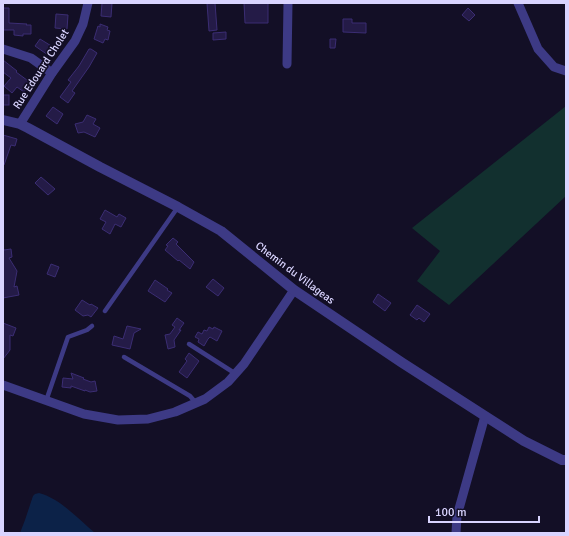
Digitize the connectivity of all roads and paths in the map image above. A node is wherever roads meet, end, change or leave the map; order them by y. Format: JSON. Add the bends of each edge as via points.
{"nodes":[{"id":1,"x":88,"y":3,"type":"edge"},
{"id":2,"x":288,"y":3,"type":"edge"},
{"id":3,"x":518,"y":3,"type":"edge"},
{"id":4,"x":3,"y":49,"type":"edge"},
{"id":5,"x":287,"y":64,"type":"dead end"},
{"id":6,"x":566,"y":71,"type":"edge"},
{"id":7,"x":52,"y":73,"type":"junction"},
{"id":8,"x":3,"y":120,"type":"edge"},
{"id":9,"x":20,"y":124,"type":"junction"},
{"id":10,"x":178,"y":207,"type":"junction"},
{"id":11,"x":294,"y":290,"type":"junction"},
{"id":12,"x":105,"y":311,"type":"dead end"},
{"id":13,"x":92,"y":326,"type":"dead end"},
{"id":14,"x":189,"y":344,"type":"dead end"},
{"id":15,"x":124,"y":357,"type":"dead end"},
{"id":16,"x":236,"y":374,"type":"junction"},
{"id":17,"x":3,"y":385,"type":"edge"},
{"id":18,"x":46,"y":401,"type":"junction"},
{"id":19,"x":196,"y":403,"type":"junction"},
{"id":20,"x":485,"y":416,"type":"junction"},
{"id":21,"x":566,"y":460,"type":"edge"},
{"id":22,"x":456,"y":533,"type":"edge"}],
"edges":[{"from":1,"to":7,"type":"street","name":"Rue Edouard Cholet","via":[[83,24],[75,41]]},
{"from":2,"to":5,"type":"street"},
{"from":3,"to":6,"type":"street","via":[[538,50],[554,67]]},
{"from":4,"to":7,"type":"street","via":[[31,58]]},
{"from":7,"to":9,"type":"street","name":"Rue Edouard Cholet"},
{"from":8,"to":9,"type":"street","name":"Chemin du Villageas"},
{"from":9,"to":10,"type":"street","name":"Chemin du Villageas"},
{"from":10,"to":11,"type":"street","name":"Chemin du Villageas","via":[[221,231]]},
{"from":10,"to":12,"type":"lane"},
{"from":11,"to":16,"type":"street"},
{"from":11,"to":20,"type":"street","name":"Chemin du Villageas"},
{"from":13,"to":18,"type":"lane","via":[[68,337]]},
{"from":14,"to":16,"type":"lane"},
{"from":15,"to":19,"type":"lane","via":[[190,396]]},
{"from":16,"to":19,"type":"street","via":[[205,399]]},
{"from":17,"to":18,"type":"street"},
{"from":18,"to":19,"type":"street","via":[[84,414],[118,420],[148,419]]},
{"from":20,"to":21,"type":"street","name":"Chemin du Villageas","via":[[524,441]]},
{"from":20,"to":22,"type":"street","via":[[457,516]]}]}
